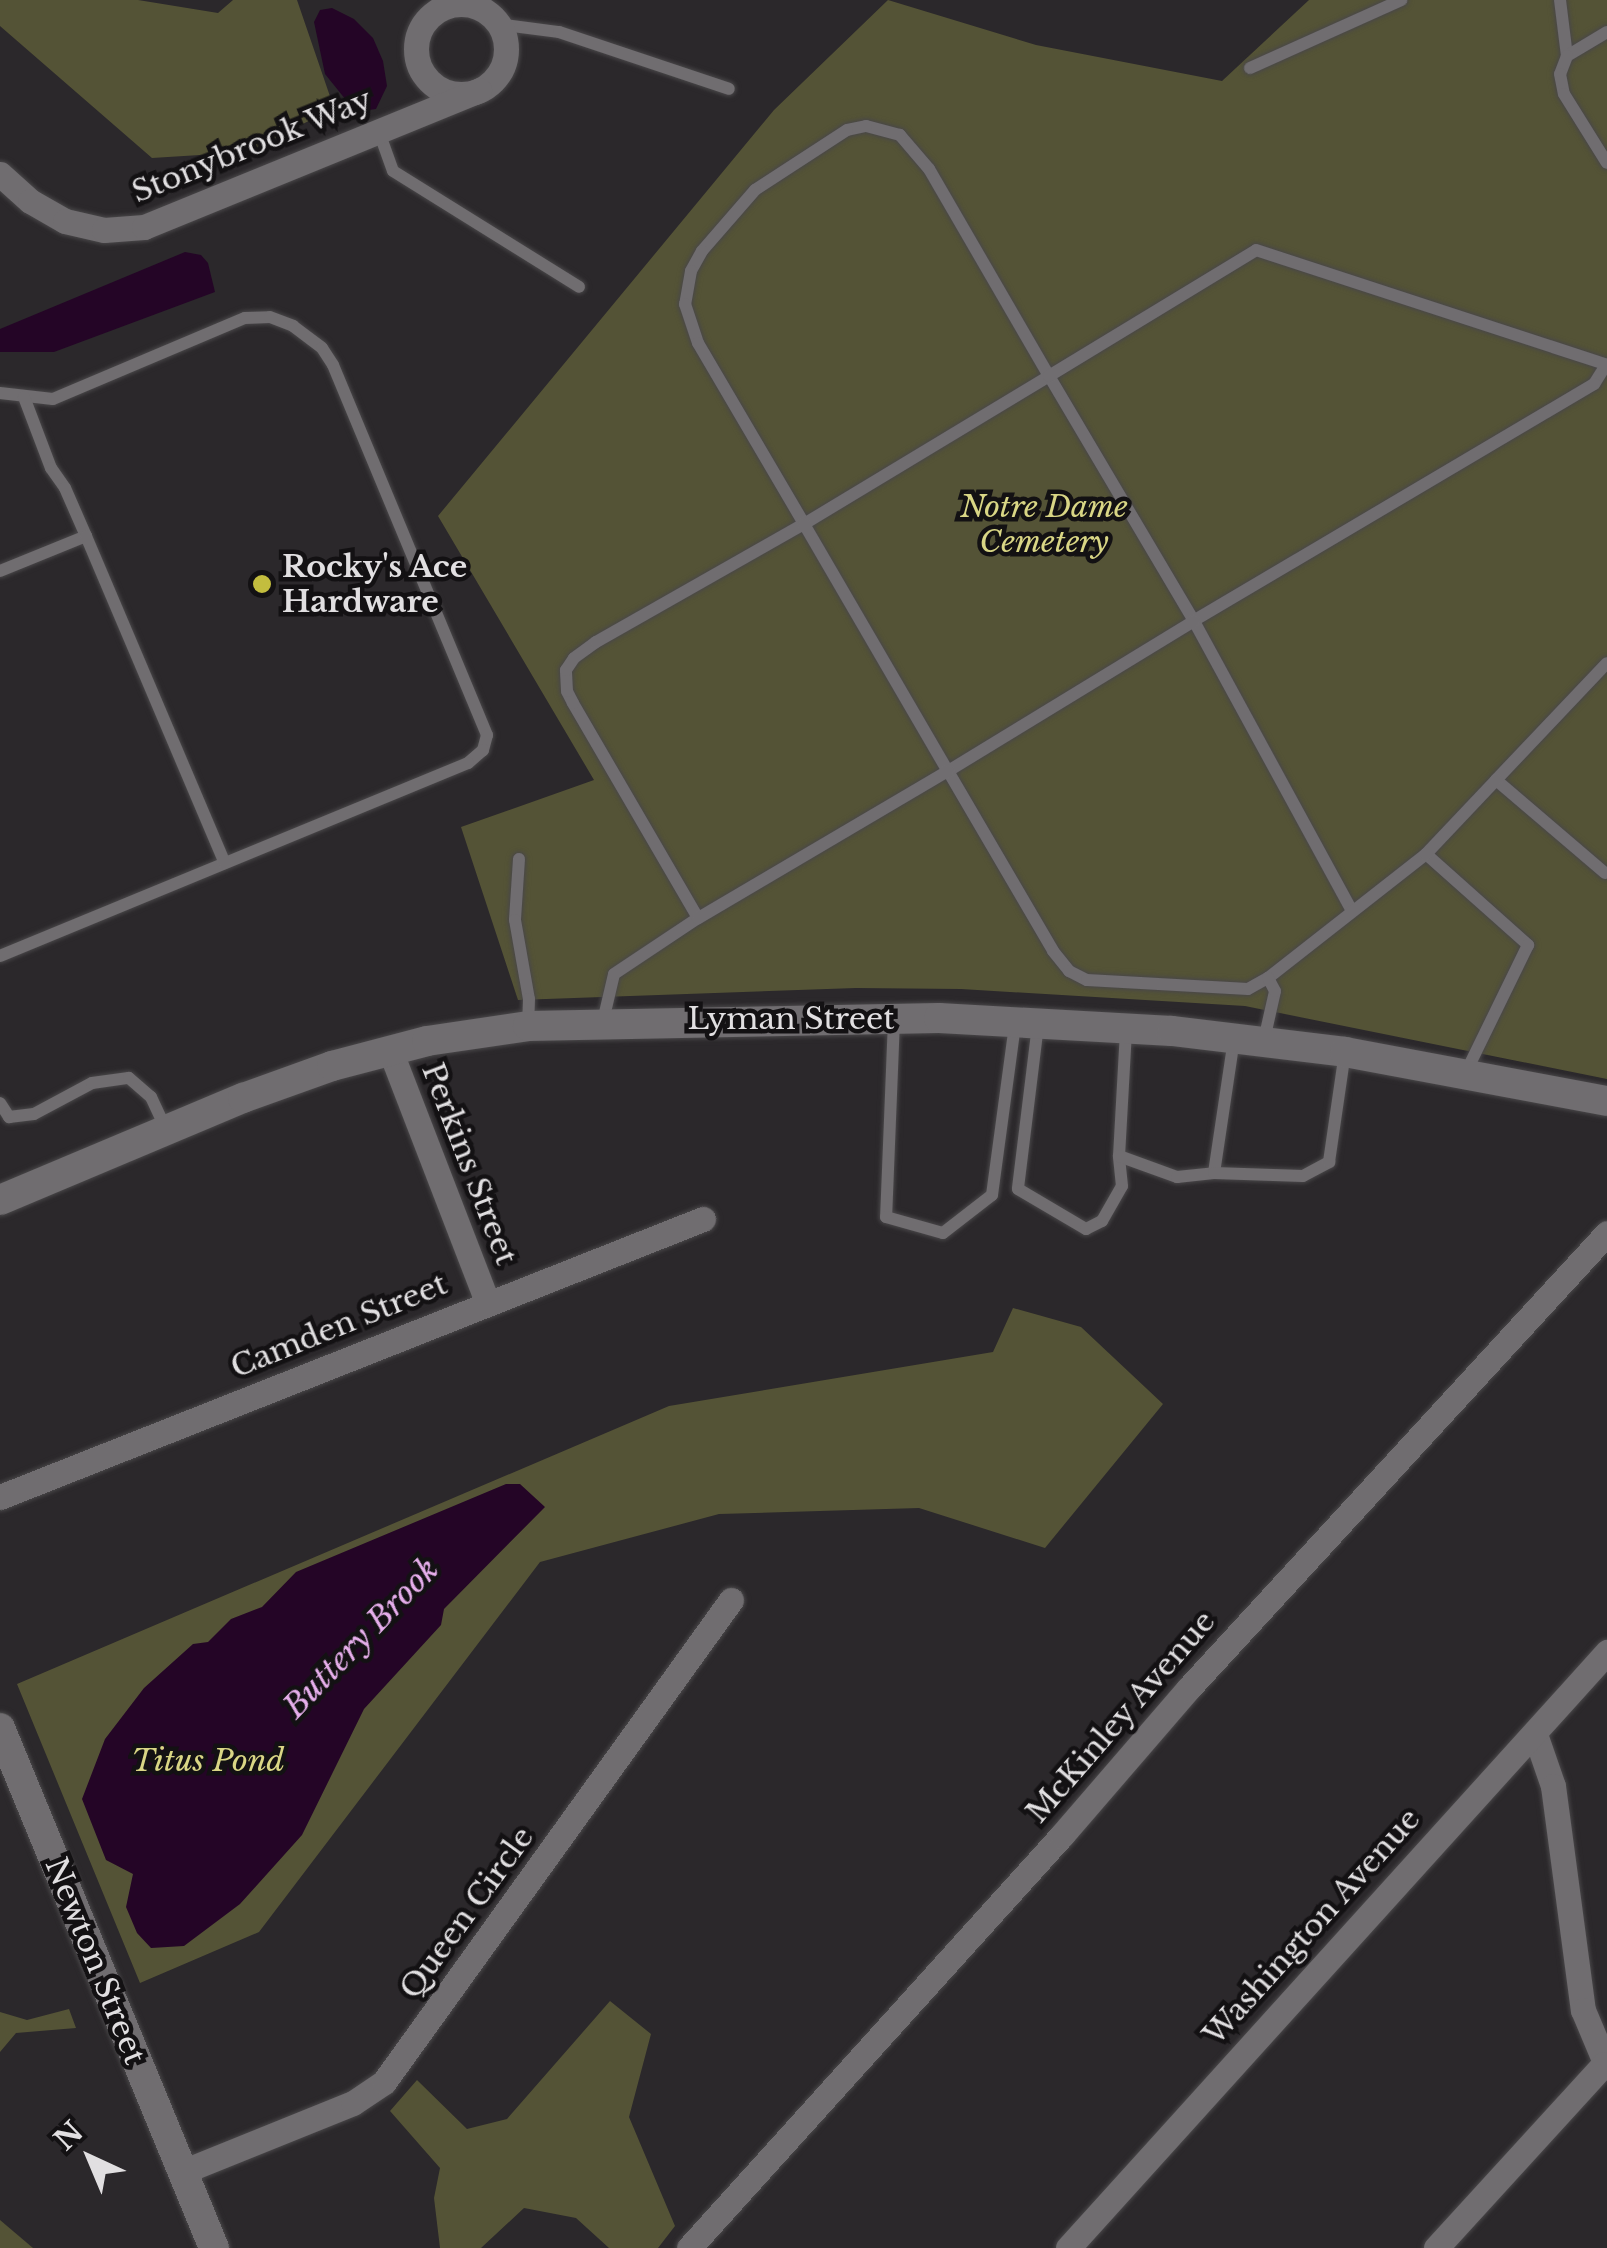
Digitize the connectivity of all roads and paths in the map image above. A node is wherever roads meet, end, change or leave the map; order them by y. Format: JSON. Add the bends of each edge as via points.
{"nodes":[{"id":1,"x":1402,"y":0,"type":"edge"},
{"id":2,"x":1560,"y":0,"type":"edge"},
{"id":3,"x":476,"y":10,"type":"edge"},
{"id":4,"x":1607,"y":32,"type":"edge"},
{"id":5,"x":1567,"y":56,"type":"junction"},
{"id":6,"x":1250,"y":68,"type":"dead end"},
{"id":7,"x":478,"y":90,"type":"junction"},
{"id":8,"x":729,"y":90,"type":"dead end"},
{"id":9,"x":378,"y":132,"type":"junction"},
{"id":10,"x":1607,"y":163,"type":"edge"},
{"id":11,"x":0,"y":174,"type":"edge"},
{"id":12,"x":579,"y":286,"type":"dead end"},
{"id":13,"x":1606,"y":365,"type":"edge"},
{"id":14,"x":1049,"y":376,"type":"junction"},
{"id":15,"x":0,"y":393,"type":"edge"},
{"id":16,"x":24,"y":397,"type":"junction"},
{"id":17,"x":804,"y":524,"type":"junction"},
{"id":18,"x":86,"y":536,"type":"junction"},
{"id":19,"x":0,"y":571,"type":"edge"},
{"id":20,"x":1194,"y":621,"type":"junction"},
{"id":21,"x":1607,"y":663,"type":"edge"},
{"id":22,"x":948,"y":771,"type":"junction"},
{"id":23,"x":1496,"y":780,"type":"junction"},
{"id":24,"x":1426,"y":854,"type":"junction"},
{"id":25,"x":518,"y":859,"type":"dead end"},
{"id":26,"x":224,"y":864,"type":"junction"},
{"id":27,"x":1606,"y":872,"type":"edge"},
{"id":28,"x":1351,"y":909,"type":"junction"},
{"id":29,"x":698,"y":918,"type":"junction"},
{"id":30,"x":0,"y":956,"type":"edge"},
{"id":31,"x":1268,"y":978,"type":"junction"},
{"id":32,"x":894,"y":1018,"type":"junction"},
{"id":33,"x":602,"y":1021,"type":"junction"},
{"id":34,"x":1027,"y":1022,"type":"junction"},
{"id":35,"x":528,"y":1026,"type":"junction"},
{"id":36,"x":1126,"y":1028,"type":"junction"},
{"id":37,"x":1249,"y":1038,"type":"junction"},
{"id":38,"x":390,"y":1050,"type":"junction"},
{"id":39,"x":1344,"y":1052,"type":"junction"},
{"id":40,"x":1465,"y":1074,"type":"junction"},
{"id":41,"x":1607,"y":1102,"type":"edge"},
{"id":42,"x":0,"y":1103,"type":"edge"},
{"id":43,"x":166,"y":1129,"type":"junction"},
{"id":44,"x":1119,"y":1156,"type":"junction"},
{"id":45,"x":1214,"y":1173,"type":"junction"},
{"id":46,"x":0,"y":1200,"type":"edge"},
{"id":47,"x":703,"y":1219,"type":"dead end"},
{"id":48,"x":1607,"y":1233,"type":"edge"},
{"id":49,"x":487,"y":1302,"type":"junction"},
{"id":50,"x":0,"y":1497,"type":"edge"},
{"id":51,"x":731,"y":1600,"type":"dead end"},
{"id":52,"x":1607,"y":1652,"type":"edge"},
{"id":53,"x":0,"y":1728,"type":"edge"},
{"id":54,"x":1535,"y":1734,"type":"junction"},
{"id":55,"x":10,"y":1782,"type":"edge"},
{"id":56,"x":1606,"y":2066,"type":"edge"},
{"id":57,"x":182,"y":2172,"type":"junction"},
{"id":58,"x":214,"y":2248,"type":"edge"},
{"id":59,"x":689,"y":2248,"type":"edge"},
{"id":60,"x":1068,"y":2248,"type":"edge"},
{"id":61,"x":1436,"y":2248,"type":"edge"}],
"edges":[{"from":1,"to":6,"type":"lane"},
{"from":2,"to":5,"type":"lane"},
{"from":3,"to":7,"type":"street","via":[[504,40],[502,66]]},
{"from":3,"to":7,"type":"street","via":[[451,6],[435,13],[422,26],[416,50],[436,88]]},
{"from":3,"to":8,"type":"lane"},
{"from":4,"to":5,"type":"lane"},
{"from":5,"to":10,"type":"lane","via":[[1560,74],[1564,94]]},
{"from":7,"to":9,"type":"street","name":"Stonybrook Way"},
{"from":9,"to":11,"type":"street","name":"Stonybrook Way","via":[[130,229],[64,221]]},
{"from":9,"to":12,"type":"lane","via":[[393,171]]},
{"from":13,"to":14,"type":"lane","via":[[1256,250]]},
{"from":13,"to":20,"type":"lane","via":[[1594,384]]},
{"from":14,"to":17,"type":"lane"},
{"from":14,"to":17,"type":"lane","via":[[914,146],[886,128],[866,126],[830,139],[734,209],[691,271],[685,304],[698,343]]},
{"from":14,"to":20,"type":"lane"},
{"from":15,"to":16,"type":"lane"},
{"from":16,"to":18,"type":"lane","via":[[50,468]]},
{"from":16,"to":26,"type":"lane","via":[[62,396],[258,316],[292,326],[333,365],[484,724],[486,743],[468,763]]},
{"from":17,"to":22,"type":"lane"},
{"from":17,"to":29,"type":"lane","via":[[596,642],[566,670],[573,703]]},
{"from":18,"to":19,"type":"lane"},
{"from":18,"to":26,"type":"lane"},
{"from":20,"to":22,"type":"lane"},
{"from":20,"to":28,"type":"lane"},
{"from":21,"to":23,"type":"lane"},
{"from":22,"to":29,"type":"lane"},
{"from":22,"to":31,"type":"lane","via":[[1069,971],[1088,980],[1159,987],[1248,989]]},
{"from":23,"to":24,"type":"lane"},
{"from":23,"to":27,"type":"lane"},
{"from":24,"to":28,"type":"lane"},
{"from":24,"to":40,"type":"lane","via":[[1528,945]]},
{"from":25,"to":35,"type":"lane","via":[[515,920]]},
{"from":26,"to":30,"type":"lane"},
{"from":28,"to":31,"type":"lane"},
{"from":29,"to":33,"type":"lane","via":[[614,974]]},
{"from":31,"to":37,"type":"lane","via":[[1275,991]]},
{"from":32,"to":33,"type":"main road","name":"Lyman Street"},
{"from":32,"to":34,"type":"main road","name":"Lyman Street"},
{"from":32,"to":34,"type":"lane","via":[[886,1216],[943,1233],[992,1195]]},
{"from":33,"to":35,"type":"main road","name":"Lyman Street"},
{"from":34,"to":36,"type":"main road","name":"Lyman Street"},
{"from":34,"to":44,"type":"lane","via":[[1018,1189],[1086,1229],[1102,1220],[1122,1186]]},
{"from":35,"to":38,"type":"main road","name":"Lyman Street"},
{"from":36,"to":37,"type":"main road","name":"Lyman Street"},
{"from":36,"to":44,"type":"lane"},
{"from":37,"to":39,"type":"main road","name":"Lyman Street"},
{"from":37,"to":45,"type":"lane"},
{"from":38,"to":43,"type":"main road","name":"Lyman Street"},
{"from":38,"to":49,"type":"street","name":"Perkins Street"},
{"from":39,"to":40,"type":"main road","name":"Lyman Street"},
{"from":39,"to":45,"type":"lane","via":[[1330,1162],[1302,1176]]},
{"from":40,"to":41,"type":"main road","name":"Lyman Street"},
{"from":42,"to":43,"type":"lane","via":[[9,1117],[34,1114],[92,1083],[129,1078],[151,1097]]},
{"from":43,"to":46,"type":"main road","name":"Lyman Street"},
{"from":44,"to":45,"type":"lane","via":[[1177,1177]]},
{"from":47,"to":49,"type":"street","name":"Camden Street"},
{"from":48,"to":59,"type":"street","name":"McKinley Avenue","via":[[1201,1674]]},
{"from":49,"to":50,"type":"street","name":"Camden Street"},
{"from":51,"to":57,"type":"street","name":"Queen Circle","via":[[391,2075],[353,2103]]},
{"from":52,"to":54,"type":"street","name":"Washington Avenue"},
{"from":53,"to":55,"type":"main road","name":"Newton Street"},
{"from":54,"to":56,"type":"street","via":[[1553,1786],[1583,2010]]},
{"from":54,"to":60,"type":"street","name":"Washington Avenue"},
{"from":55,"to":57,"type":"main road","name":"Newton Street"},
{"from":56,"to":61,"type":"street"},
{"from":57,"to":58,"type":"main road","name":"Newton Street"}]}
